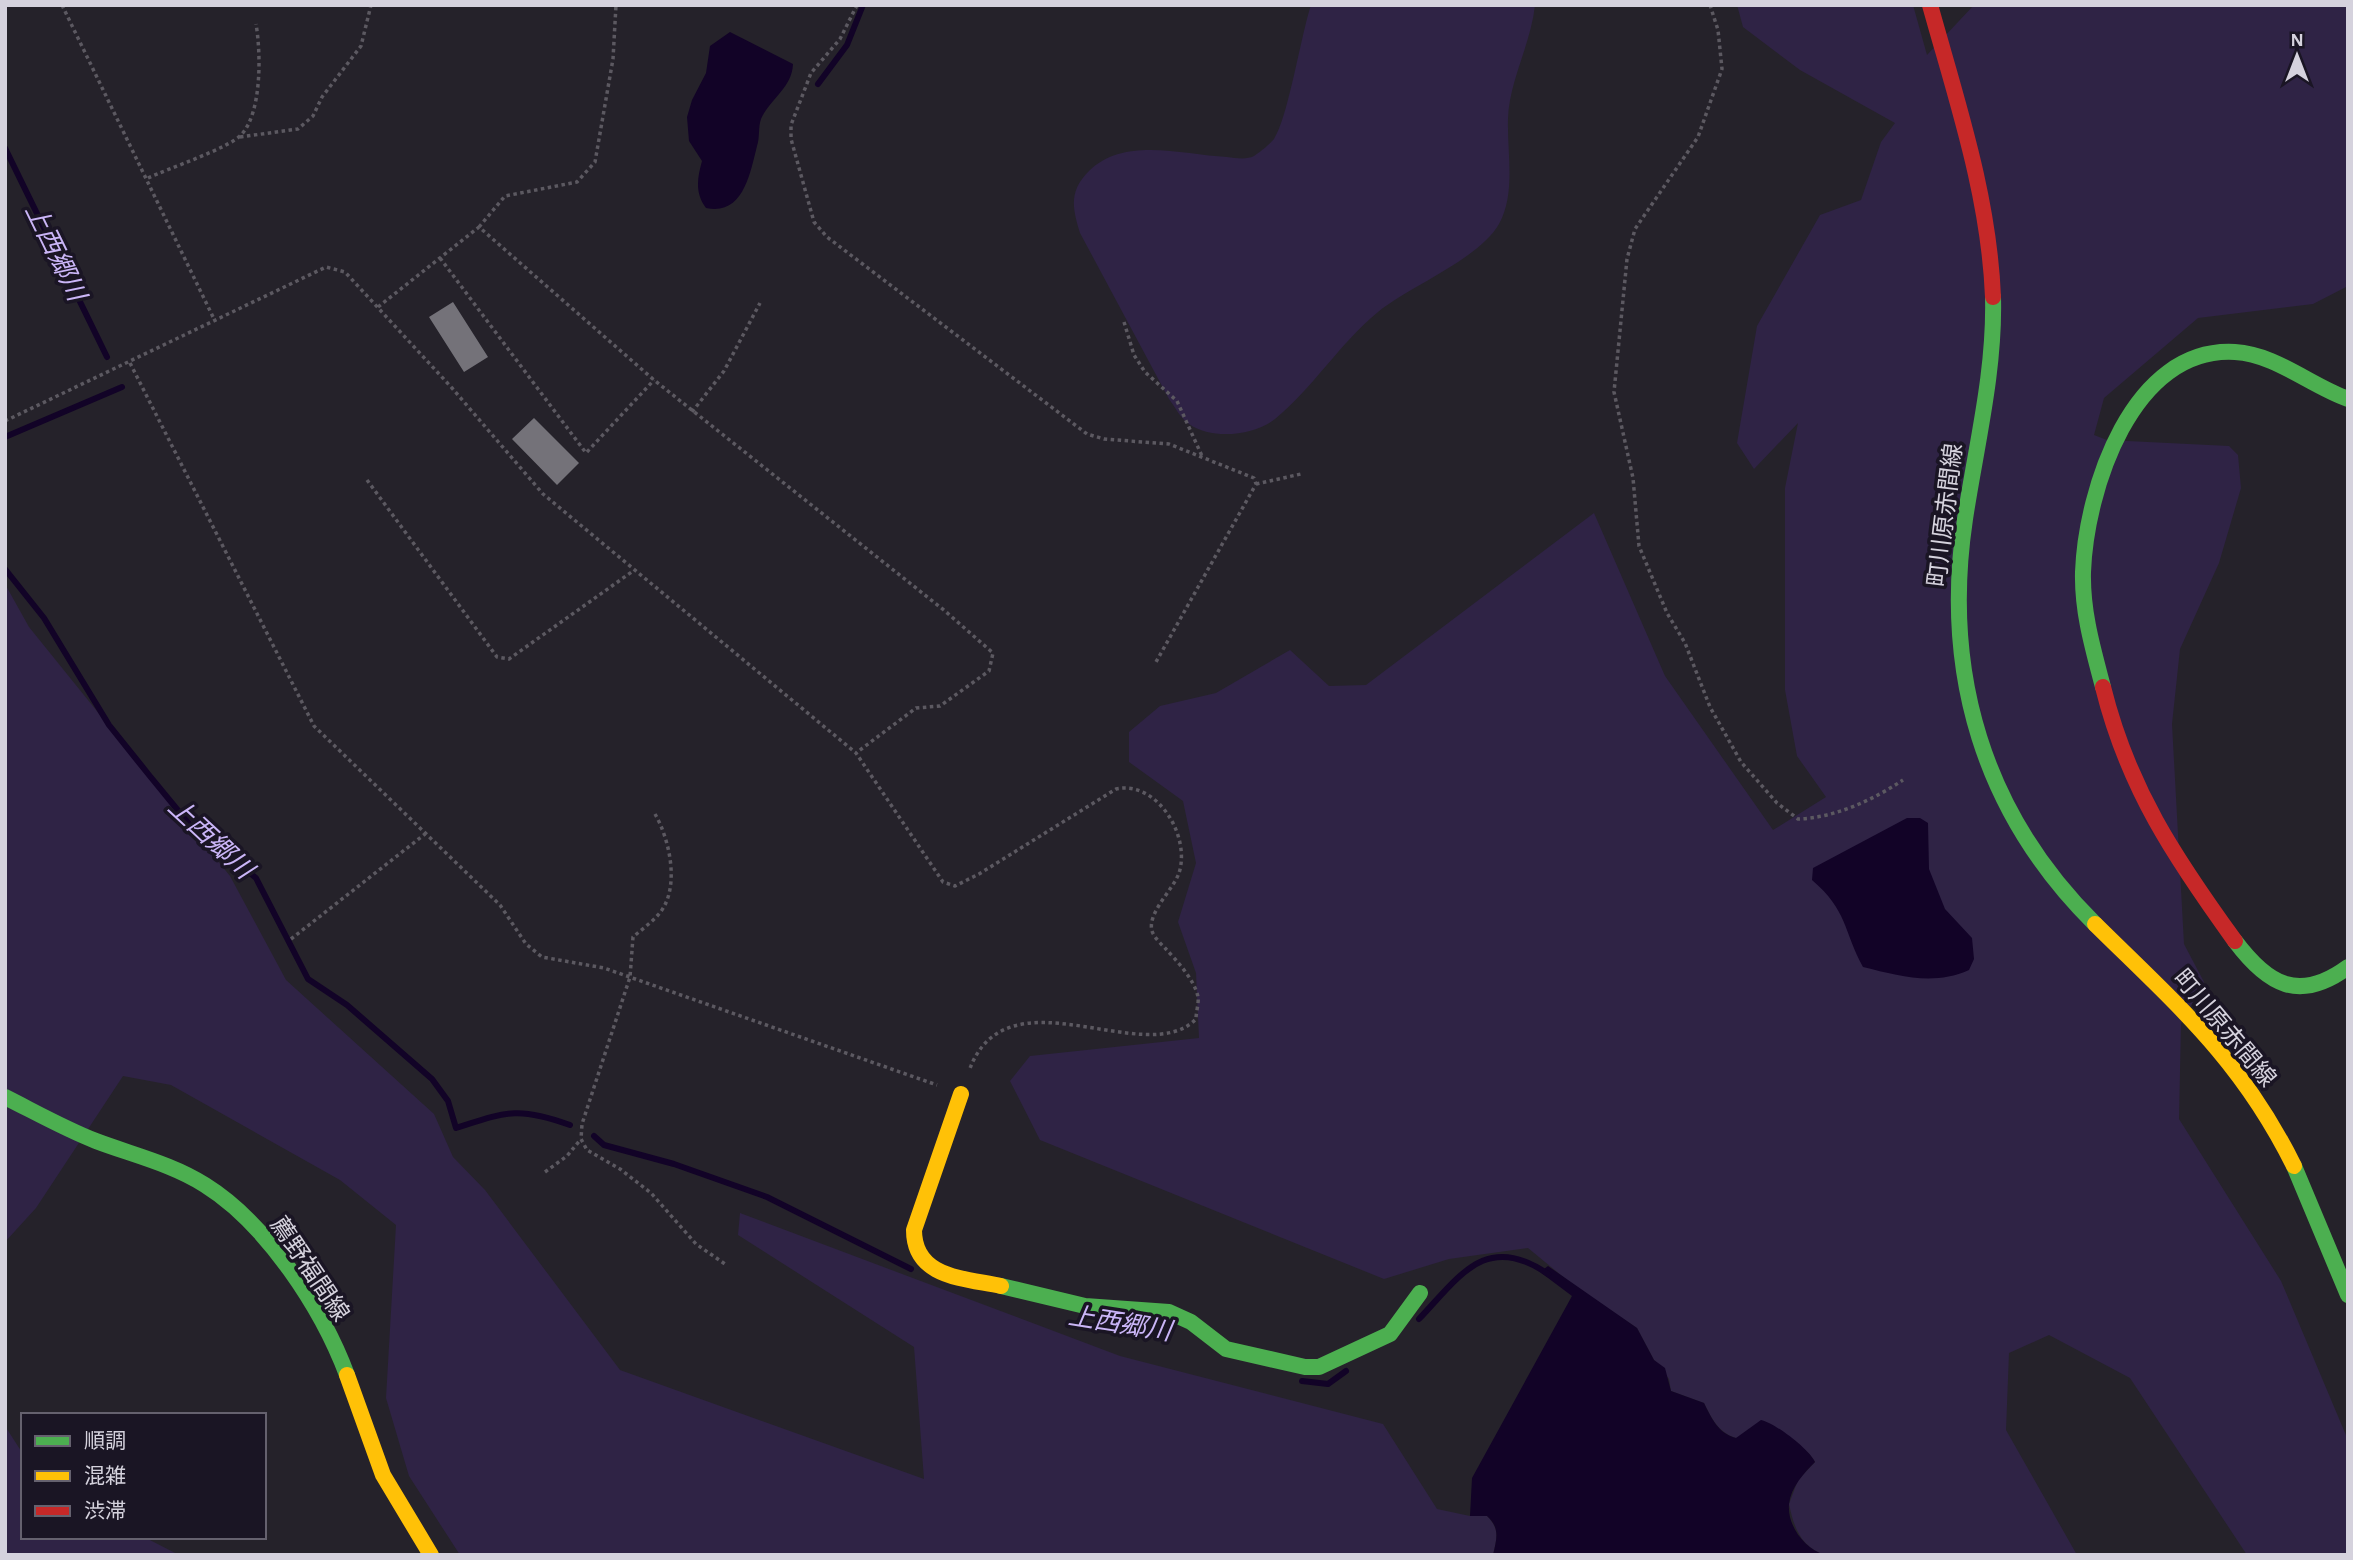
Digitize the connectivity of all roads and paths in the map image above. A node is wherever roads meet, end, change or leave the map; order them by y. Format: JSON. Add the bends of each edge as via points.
{"nodes":[{"id":1,"x":61,"y":5,"type":"edge"},
{"id":2,"x":371,"y":5,"type":"edge"},
{"id":3,"x":616,"y":5,"type":"edge"},
{"id":4,"x":857,"y":5,"type":"edge"},
{"id":5,"x":1710,"y":5,"type":"edge"},
{"id":6,"x":1930,"y":5,"type":"edge"},
{"id":7,"x":256,"y":24,"type":"dead end"},
{"id":8,"x":240,"y":137,"type":"junction"},
{"id":9,"x":148,"y":178,"type":"junction"},
{"id":10,"x":479,"y":227,"type":"junction"},
{"id":11,"x":440,"y":258,"type":"junction"},
{"id":12,"x":760,"y":303,"type":"dead end"},
{"id":13,"x":378,"y":307,"type":"junction"},
{"id":14,"x":214,"y":319,"type":"junction"},
{"id":15,"x":1124,"y":322,"type":"dead end"},
{"id":16,"x":130,"y":363,"type":"junction"},
{"id":17,"x":654,"y":380,"type":"junction"},
{"id":18,"x":2348,"y":399,"type":"edge"},
{"id":19,"x":692,"y":412,"type":"junction"},
{"id":20,"x":5,"y":421,"type":"edge"},
{"id":21,"x":1203,"y":458,"type":"junction"},
{"id":22,"x":1301,"y":474,"type":"dead end"},
{"id":23,"x":367,"y":480,"type":"dead end"},
{"id":24,"x":1256,"y":484,"type":"junction"},
{"id":25,"x":633,"y":571,"type":"junction"},
{"id":26,"x":1156,"y":662,"type":"dead end"},
{"id":27,"x":856,"y":753,"type":"junction"},
{"id":28,"x":1903,"y":780,"type":"dead end"},
{"id":29,"x":655,"y":814,"type":"dead end"},
{"id":30,"x":425,"y":834,"type":"junction"},
{"id":31,"x":291,"y":939,"type":"dead end"},
{"id":32,"x":2348,"y":967,"type":"edge"},
{"id":33,"x":630,"y":977,"type":"junction"},
{"id":34,"x":961,"y":1094,"type":"junction"},
{"id":35,"x":5,"y":1097,"type":"edge"},
{"id":36,"x":581,"y":1139,"type":"junction"},
{"id":37,"x":545,"y":1172,"type":"dead end"},
{"id":38,"x":2348,"y":1240,"type":"edge"},
{"id":39,"x":2333,"y":1257,"type":"junction"},
{"id":40,"x":725,"y":1264,"type":"dead end"},
{"id":41,"x":1420,"y":1293,"type":"dead end"},
{"id":42,"x":2348,"y":1295,"type":"edge"},
{"id":43,"x":430,"y":1555,"type":"edge"}],
"edges":[{"from":1,"to":9,"type":"path"},
{"from":2,"to":8,"type":"path","via":[[361,46],[313,116],[298,129]]},
{"from":3,"to":10,"type":"path","via":[[613,59],[596,162],[577,182],[505,196]]},
{"from":4,"to":21,"type":"path","via":[[841,39],[811,73],[791,125],[814,222],[827,237],[1087,434],[1168,444]]},
{"from":5,"to":28,"type":"path","via":[[1722,69],[1698,136],[1635,229],[1627,259],[1614,391],[1633,478],[1639,545],[1710,707],[1741,762],[1777,803],[1798,819],[1819,818],[1883,793]]},
{"from":6,"to":39,"type":"main road","name":"町川原赤間線","via":[[1975,158],[1990,242],[1990,357],[1957,571],[1960,645],[1979,740],[2018,827],[2062,889],[2205,1031],[2255,1096],[2284,1141]]},
{"from":7,"to":8,"type":"path","via":[[255,102],[250,123]]},
{"from":8,"to":9,"type":"path"},
{"from":9,"to":14,"type":"path"},
{"from":10,"to":11,"type":"path"},
{"from":10,"to":17,"type":"path"},
{"from":11,"to":13,"type":"path"},
{"from":11,"to":17,"type":"path","via":[[586,453]]},
{"from":12,"to":19,"type":"path","via":[[724,371]]},
{"from":13,"to":14,"type":"path","via":[[345,272],[326,267]]},
{"from":13,"to":25,"type":"path","via":[[542,494]]},
{"from":14,"to":16,"type":"path"},
{"from":15,"to":21,"type":"path","via":[[1134,355],[1145,372],[1177,401]]},
{"from":16,"to":20,"type":"path"},
{"from":16,"to":30,"type":"path","via":[[314,726]]},
{"from":17,"to":19,"type":"path"},
{"from":18,"to":32,"type":"main road","via":[[2241,352],[2189,360],[2164,373],[2135,404],[2105,460],[2082,567],[2086,621],[2127,766],[2151,817],[2210,908],[2250,960],[2280,984],[2309,986],[2333,979]]},
{"from":19,"to":27,"type":"path","via":[[993,653],[989,671],[940,706],[916,708]]},
{"from":21,"to":24,"type":"path","via":[[1254,478]]},
{"from":22,"to":24,"type":"path"},
{"from":23,"to":25,"type":"path","via":[[497,657],[509,659]]},
{"from":24,"to":26,"type":"path"},
{"from":25,"to":27,"type":"path"},
{"from":27,"to":34,"type":"path","via":[[943,882],[955,887],[1116,789],[1129,786],[1148,793],[1176,827],[1181,846],[1179,873],[1151,924],[1153,934],[1198,996],[1196,1019],[1176,1032],[1028,1022],[1004,1028],[976,1052]]},
{"from":29,"to":33,"type":"path","via":[[667,834],[671,856],[668,893],[660,913],[633,937]]},
{"from":30,"to":31,"type":"path"},
{"from":30,"to":33,"type":"path","via":[[500,905],[526,944],[542,957]]},
{"from":33,"to":34,"type":"path"},
{"from":33,"to":36,"type":"path"},
{"from":34,"to":41,"type":"main road","via":[[914,1230],[919,1260],[940,1272],[1085,1306],[1168,1312],[1191,1322],[1226,1349],[1306,1367],[1319,1367],[1390,1334]]},
{"from":35,"to":43,"type":"main road","name":"薦野福間線","via":[[93,1140],[180,1171],[207,1186],[254,1224],[311,1302],[343,1366],[383,1475]]},
{"from":36,"to":37,"type":"path"},
{"from":36,"to":40,"type":"path","via":[[587,1150],[651,1193],[696,1244]]},
{"from":38,"to":39,"type":"main road"},
{"from":39,"to":42,"type":"main road","name":"町川原赤間線"}]}
